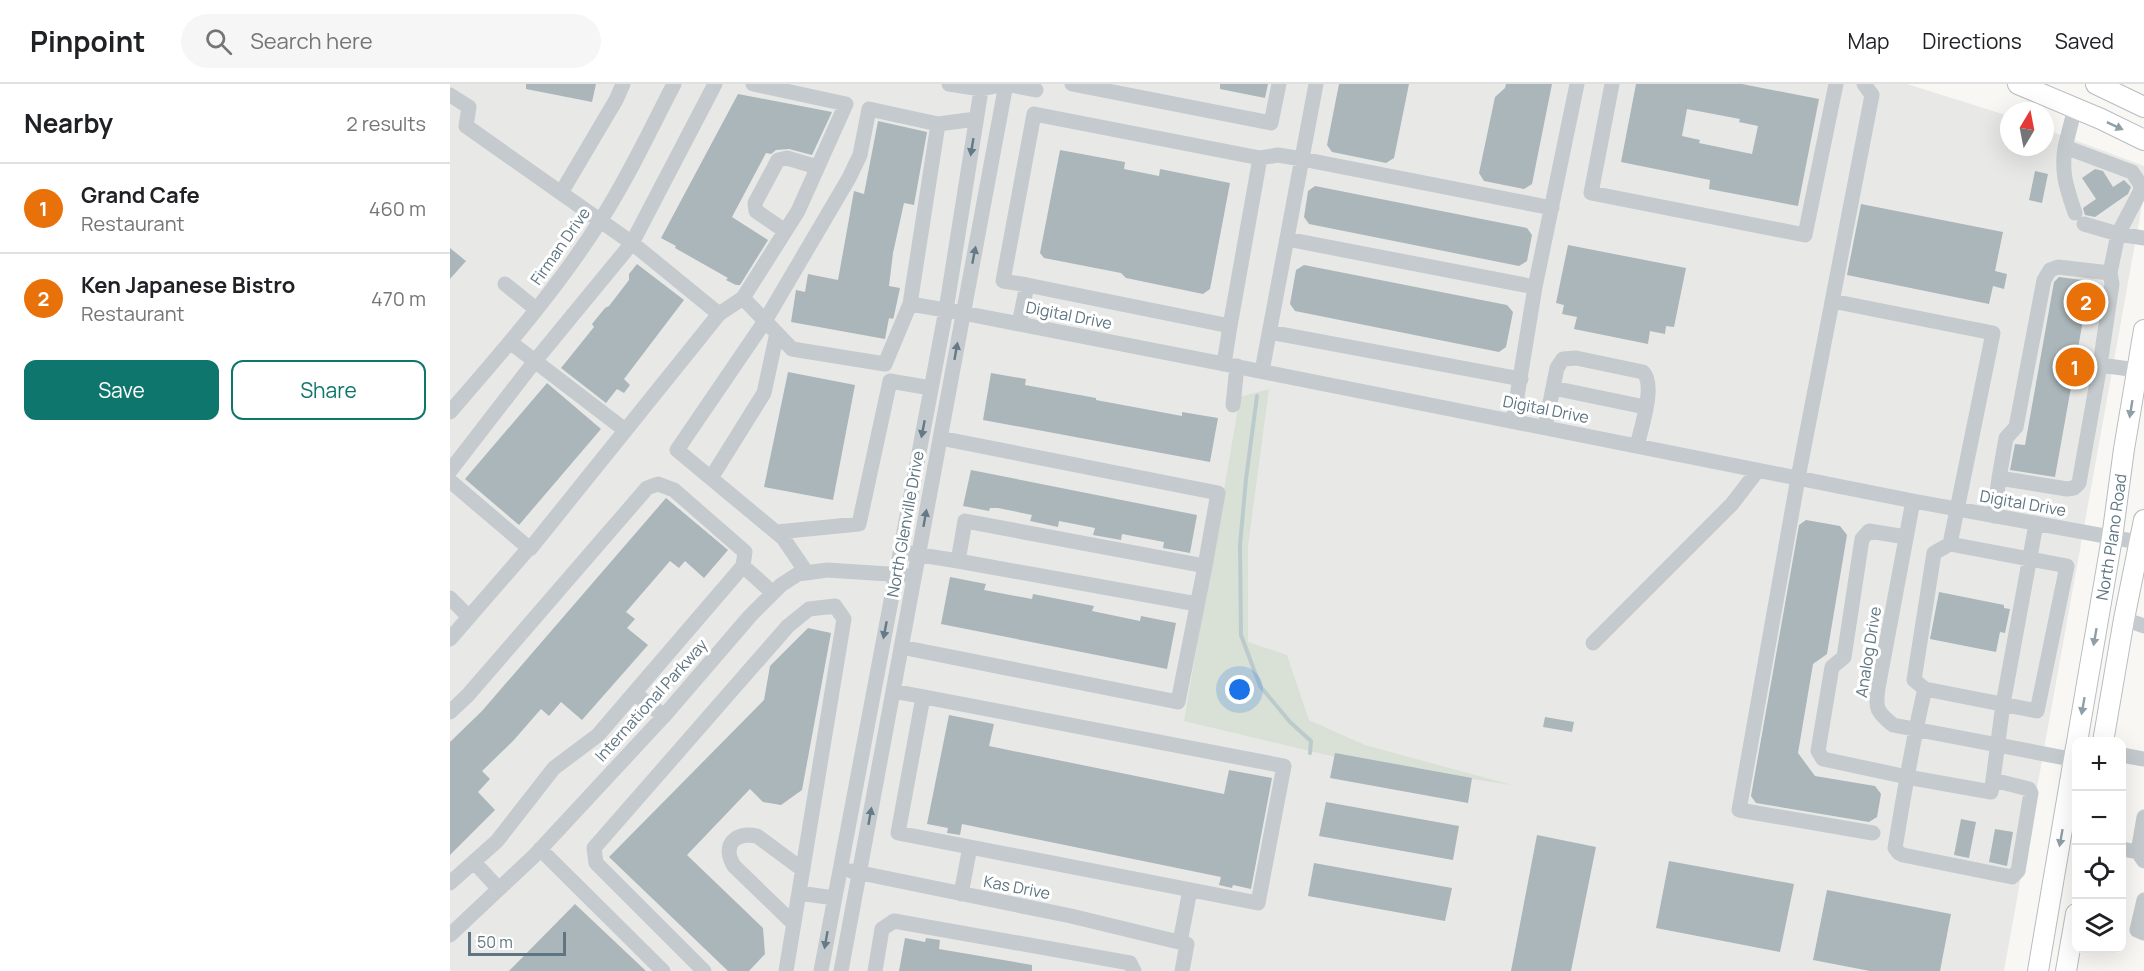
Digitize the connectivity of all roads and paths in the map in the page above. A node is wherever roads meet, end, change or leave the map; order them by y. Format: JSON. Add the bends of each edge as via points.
{"nodes":[{"id":1,"x":623,"y":84,"type":"edge"},
{"id":2,"x":674,"y":84,"type":"edge"},
{"id":3,"x":716,"y":84,"type":"edge"},
{"id":4,"x":753,"y":84,"type":"edge"},
{"id":5,"x":949,"y":84,"type":"edge"},
{"id":6,"x":1006,"y":84,"type":"edge"},
{"id":7,"x":1072,"y":84,"type":"edge"},
{"id":8,"x":1279,"y":84,"type":"edge"},
{"id":9,"x":1316,"y":84,"type":"edge"},
{"id":10,"x":1576,"y":84,"type":"edge"},
{"id":11,"x":1612,"y":84,"type":"edge"},
{"id":12,"x":1836,"y":84,"type":"edge"},
{"id":13,"x":1864,"y":84,"type":"edge"},
{"id":14,"x":2018,"y":84,"type":"edge"},
{"id":15,"x":2134,"y":84,"type":"edge"},
{"id":16,"x":982,"y":87,"type":"edge"},
{"id":17,"x":1037,"y":87,"type":"edge"},
{"id":18,"x":2102,"y":87,"type":"edge"},
{"id":19,"x":450,"y":95,"type":"edge"},
{"id":20,"x":2144,"y":107,"type":"edge"},
{"id":21,"x":2075,"y":108,"type":"junction"},
{"id":22,"x":1034,"y":114,"type":"junction"},
{"id":23,"x":976,"y":118,"type":"junction"},
{"id":24,"x":938,"y":124,"type":"junction"},
{"id":25,"x":2144,"y":140,"type":"edge"},
{"id":26,"x":2065,"y":147,"type":"junction"},
{"id":27,"x":1260,"y":158,"type":"junction"},
{"id":28,"x":1302,"y":159,"type":"junction"},
{"id":29,"x":817,"y":167,"type":"junction"},
{"id":30,"x":561,"y":193,"type":"junction"},
{"id":31,"x":1552,"y":208,"type":"junction"},
{"id":32,"x":600,"y":222,"type":"junction"},
{"id":33,"x":785,"y":231,"type":"junction"},
{"id":34,"x":2118,"y":234,"type":"junction"},
{"id":35,"x":1287,"y":238,"type":"junction"},
{"id":36,"x":2144,"y":238,"type":"edge"},
{"id":37,"x":632,"y":243,"type":"junction"},
{"id":38,"x":2110,"y":273,"type":"junction"},
{"id":39,"x":505,"y":284,"type":"dead end"},
{"id":40,"x":1027,"y":285,"type":"junction"},
{"id":41,"x":1535,"y":287,"type":"junction"},
{"id":42,"x":743,"y":298,"type":"junction"},
{"id":43,"x":1832,"y":301,"type":"junction"},
{"id":44,"x":909,"y":304,"type":"junction"},
{"id":45,"x":536,"y":309,"type":"junction"},
{"id":46,"x":946,"y":310,"type":"junction"},
{"id":47,"x":963,"y":313,"type":"junction"},
{"id":48,"x":719,"y":314,"type":"junction"},
{"id":49,"x":765,"y":321,"type":"junction"},
{"id":50,"x":1019,"y":324,"type":"junction"},
{"id":51,"x":1230,"y":326,"type":"junction"},
{"id":52,"x":2144,"y":330,"type":"edge"},
{"id":53,"x":1270,"y":332,"type":"junction"},
{"id":54,"x":777,"y":333,"type":"junction"},
{"id":55,"x":510,"y":342,"type":"junction"},
{"id":56,"x":535,"y":361,"type":"junction"},
{"id":57,"x":885,"y":364,"type":"junction"},
{"id":58,"x":1231,"y":365,"type":"junction"},
{"id":59,"x":2100,"y":365,"type":"junction"},
{"id":60,"x":2137,"y":370,"type":"junction"},
{"id":61,"x":1262,"y":371,"type":"junction"},
{"id":62,"x":1521,"y":379,"type":"junction"},
{"id":63,"x":890,"y":381,"type":"junction"},
{"id":64,"x":931,"y":388,"type":"junction"},
{"id":65,"x":1553,"y":388,"type":"junction"},
{"id":66,"x":1233,"y":405,"type":"dead end"},
{"id":67,"x":1645,"y":407,"type":"junction"},
{"id":68,"x":450,"y":412,"type":"edge"},
{"id":69,"x":1513,"y":421,"type":"junction"},
{"id":70,"x":1545,"y":427,"type":"junction"},
{"id":71,"x":625,"y":430,"type":"junction"},
{"id":72,"x":940,"y":438,"type":"junction"},
{"id":73,"x":1637,"y":446,"type":"junction"},
{"id":74,"x":1758,"y":470,"type":"junction"},
{"id":75,"x":450,"y":471,"type":"edge"},
{"id":76,"x":1798,"y":477,"type":"junction"},
{"id":77,"x":711,"y":478,"type":"junction"},
{"id":78,"x":1999,"y":478,"type":"junction"},
{"id":79,"x":450,"y":481,"type":"edge"},
{"id":80,"x":1913,"y":501,"type":"junction"},
{"id":81,"x":1957,"y":509,"type":"junction"},
{"id":82,"x":1994,"y":516,"type":"junction"},
{"id":83,"x":2144,"y":520,"type":"edge"},
{"id":84,"x":2036,"y":524,"type":"junction"},
{"id":85,"x":777,"y":532,"type":"junction"},
{"id":86,"x":1906,"y":537,"type":"junction"},
{"id":87,"x":2112,"y":538,"type":"junction"},
{"id":88,"x":2142,"y":543,"type":"edge"},
{"id":89,"x":1950,"y":544,"type":"junction"},
{"id":90,"x":529,"y":548,"type":"junction"},
{"id":91,"x":899,"y":552,"type":"junction"},
{"id":92,"x":918,"y":555,"type":"junction"},
{"id":93,"x":2029,"y":559,"type":"junction"},
{"id":94,"x":958,"y":561,"type":"junction"},
{"id":95,"x":743,"y":566,"type":"junction"},
{"id":96,"x":1205,"y":566,"type":"junction"},
{"id":97,"x":807,"y":573,"type":"junction"},
{"id":98,"x":895,"y":574,"type":"junction"},
{"id":99,"x":914,"y":576,"type":"junction"},
{"id":100,"x":773,"y":593,"type":"junction"},
{"id":101,"x":450,"y":598,"type":"edge"},
{"id":102,"x":1197,"y":604,"type":"junction"},
{"id":103,"x":469,"y":617,"type":"junction"},
{"id":104,"x":2124,"y":619,"type":"junction"},
{"id":105,"x":2144,"y":626,"type":"edge"},
{"id":106,"x":450,"y":639,"type":"edge"},
{"id":107,"x":1593,"y":643,"type":"dead end"},
{"id":108,"x":901,"y":647,"type":"junction"},
{"id":109,"x":1924,"y":689,"type":"junction"},
{"id":110,"x":893,"y":691,"type":"junction"},
{"id":111,"x":634,"y":693,"type":"junction"},
{"id":112,"x":923,"y":697,"type":"junction"},
{"id":113,"x":2003,"y":704,"type":"junction"},
{"id":114,"x":450,"y":711,"type":"edge"},
{"id":115,"x":664,"y":716,"type":"junction"},
{"id":116,"x":1915,"y":729,"type":"junction"},
{"id":117,"x":2079,"y":737,"type":"edge"},
{"id":118,"x":2104,"y":737,"type":"edge"},
{"id":119,"x":1999,"y":745,"type":"junction"},
{"id":120,"x":2072,"y":752,"type":"edge"},
{"id":121,"x":2126,"y":756,"type":"edge"},
{"id":122,"x":2144,"y":759,"type":"edge"},
{"id":123,"x":2072,"y":775,"type":"edge"},
{"id":124,"x":1907,"y":777,"type":"junction"},
{"id":125,"x":1993,"y":780,"type":"junction"},
{"id":126,"x":2144,"y":817,"type":"edge"},
{"id":127,"x":1873,"y":833,"type":"dead end"},
{"id":128,"x":969,"y":847,"type":"junction"},
{"id":129,"x":540,"y":849,"type":"junction"},
{"id":130,"x":2126,"y":851,"type":"edge"},
{"id":131,"x":2141,"y":857,"type":"edge"},
{"id":132,"x":474,"y":862,"type":"junction"},
{"id":133,"x":839,"y":868,"type":"junction"},
{"id":134,"x":802,"y":870,"type":"junction"},
{"id":135,"x":859,"y":874,"type":"junction"},
{"id":136,"x":450,"y":883,"type":"edge"},
{"id":137,"x":499,"y":889,"type":"junction"},
{"id":138,"x":1190,"y":890,"type":"junction"},
{"id":139,"x":799,"y":892,"type":"junction"},
{"id":140,"x":961,"y":894,"type":"junction"},
{"id":141,"x":834,"y":898,"type":"junction"},
{"id":142,"x":2144,"y":900,"type":"edge"},
{"id":143,"x":2072,"y":920,"type":"edge"},
{"id":144,"x":2047,"y":922,"type":"junction"},
{"id":145,"x":794,"y":924,"type":"junction"},
{"id":146,"x":2144,"y":933,"type":"edge"},
{"id":147,"x":450,"y":935,"type":"edge"},
{"id":148,"x":2072,"y":940,"type":"edge"},
{"id":149,"x":1183,"y":943,"type":"junction"},
{"id":150,"x":663,"y":971,"type":"edge"},
{"id":151,"x":704,"y":971,"type":"edge"},
{"id":152,"x":786,"y":971,"type":"edge"},
{"id":153,"x":821,"y":971,"type":"edge"},
{"id":154,"x":841,"y":971,"type":"edge"},
{"id":155,"x":875,"y":971,"type":"edge"},
{"id":156,"x":1134,"y":971,"type":"edge"},
{"id":157,"x":1182,"y":971,"type":"edge"},
{"id":158,"x":2038,"y":971,"type":"edge"},
{"id":159,"x":2066,"y":971,"type":"edge"}],
"edges":[{"from":1,"to":30,"type":"street"},
{"from":2,"to":32,"type":"street","name":"Firman Drive"},
{"from":3,"to":37,"type":"street"},
{"from":4,"to":29,"type":"street","via":[[846,104]]},
{"from":5,"to":16,"type":"street"},
{"from":6,"to":16,"type":"street"},
{"from":6,"to":17,"type":"street"},
{"from":47,"to":6,"type":"street","name":"North Glenville Drive","one_way":true},
{"from":7,"to":8,"type":"street","via":[[1271,123]]},
{"from":9,"to":28,"type":"street"},
{"from":10,"to":31,"type":"street"},
{"from":11,"to":12,"type":"street","via":[[1591,193],[1805,235]]},
{"from":13,"to":43,"type":"street","via":[[1872,95]]},
{"from":14,"to":21,"type":"main road"},
{"from":15,"to":18,"type":"main road"},
{"from":16,"to":23,"type":"street","name":"North Glenville Drive"},
{"from":17,"to":22,"type":"street"},
{"from":18,"to":20,"type":"main road"},
{"from":19,"to":30,"type":"street","via":[[469,107],[466,126]]},
{"from":21,"to":25,"type":"main road","one_way":true},
{"from":21,"to":26,"type":"street"},
{"from":22,"to":27,"type":"street"},
{"from":22,"to":40,"type":"street","via":[[1003,280]]},
{"from":23,"to":24,"type":"street"},
{"from":23,"to":46,"type":"street","name":"North Glenville Drive","one_way":true},
{"from":24,"to":44,"type":"street"},
{"from":24,"to":49,"type":"street","via":[[869,109],[860,155],[849,178]]},
{"from":26,"to":34,"type":"street","via":[[2063,178],[2080,219]]},
{"from":26,"to":34,"type":"street","via":[[2132,172],[2140,185]]},
{"from":27,"to":28,"type":"street","via":[[1278,155]]},
{"from":27,"to":51,"type":"street"},
{"from":28,"to":31,"type":"street"},
{"from":28,"to":35,"type":"street"},
{"from":29,"to":33,"type":"street"},
{"from":29,"to":33,"type":"street","via":[[787,158],[778,160],[755,203],[756,211]]},
{"from":30,"to":32,"type":"street"},
{"from":31,"to":41,"type":"street"},
{"from":32,"to":37,"type":"street"},
{"from":32,"to":45,"type":"street","name":"Firman Drive"},
{"from":33,"to":42,"type":"street"},
{"from":34,"to":36,"type":"street"},
{"from":34,"to":38,"type":"street"},
{"from":35,"to":41,"type":"street"},
{"from":35,"to":53,"type":"street"},
{"from":37,"to":48,"type":"street"},
{"from":37,"to":56,"type":"street"},
{"from":38,"to":59,"type":"street","via":[[2112,284]]},
{"from":38,"to":78,"type":"street","via":[[2058,267],[2050,270],[2044,280],[2016,427],[2006,438]]},
{"from":39,"to":45,"type":"street"},
{"from":40,"to":50,"type":"street"},
{"from":40,"to":51,"type":"street"},
{"from":41,"to":62,"type":"street"},
{"from":42,"to":48,"type":"street"},
{"from":42,"to":49,"type":"street"},
{"from":43,"to":76,"type":"street"},
{"from":43,"to":81,"type":"street","via":[[1993,333]]},
{"from":44,"to":46,"type":"street","name":"Digital Drive"},
{"from":44,"to":57,"type":"street"},
{"from":45,"to":55,"type":"street","name":"Firman Drive"},
{"from":46,"to":47,"type":"street","name":"Digital Drive"},
{"from":46,"to":64,"type":"street","name":"North Glenville Drive"},
{"from":47,"to":50,"type":"street","name":"Digital Drive"},
{"from":72,"to":47,"type":"street","name":"North Glenville Drive","one_way":true},
{"from":48,"to":71,"type":"street"},
{"from":49,"to":54,"type":"street"},
{"from":49,"to":77,"type":"street","via":[[677,450]]},
{"from":50,"to":58,"type":"street","name":"Digital Drive"},
{"from":51,"to":58,"type":"street"},
{"from":52,"to":60,"type":"main road","name":"North Plano Road"},
{"from":53,"to":61,"type":"street"},
{"from":53,"to":62,"type":"street"},
{"from":54,"to":57,"type":"street","via":[[792,349]]},
{"from":54,"to":77,"type":"street","via":[[764,393]]},
{"from":55,"to":56,"type":"street"},
{"from":55,"to":68,"type":"street","name":"Firman Drive"},
{"from":56,"to":71,"type":"street"},
{"from":56,"to":75,"type":"street"},
{"from":57,"to":63,"type":"street"},
{"from":58,"to":61,"type":"street","name":"Digital Drive"},
{"from":58,"to":66,"type":"street"},
{"from":59,"to":60,"type":"street"},
{"from":59,"to":78,"type":"street","via":[[2079,483],[2067,489]]},
{"from":60,"to":87,"type":"main road","name":"North Plano Road","one_way":true},
{"from":61,"to":69,"type":"street","name":"Digital Drive"},
{"from":62,"to":69,"type":"street"},
{"from":63,"to":64,"type":"street"},
{"from":63,"to":85,"type":"street","via":[[859,524]]},
{"from":64,"to":91,"type":"street","name":"North Glenville Drive","one_way":true},
{"from":65,"to":67,"type":"street"},
{"from":65,"to":67,"type":"street","via":[[1563,359],[1587,360],[1643,372],[1649,381]]},
{"from":65,"to":70,"type":"street"},
{"from":67,"to":73,"type":"street"},
{"from":69,"to":70,"type":"street","name":"Digital Drive"},
{"from":70,"to":73,"type":"street","name":"Digital Drive"},
{"from":71,"to":90,"type":"street"},
{"from":92,"to":72,"type":"street","name":"North Glenville Drive","one_way":true},
{"from":72,"to":96,"type":"street","via":[[1218,493]]},
{"from":73,"to":74,"type":"street","name":"Digital Drive"},
{"from":74,"to":76,"type":"street","name":"Digital Drive"},
{"from":74,"to":107,"type":"street","via":[[1732,504]]},
{"from":76,"to":80,"type":"street","name":"Digital Drive"},
{"from":76,"to":127,"type":"street","via":[[1739,810]]},
{"from":77,"to":85,"type":"street"},
{"from":78,"to":82,"type":"street"},
{"from":79,"to":90,"type":"street"},
{"from":80,"to":81,"type":"street","name":"Digital Drive"},
{"from":80,"to":86,"type":"street","name":"Analog Drive"},
{"from":81,"to":82,"type":"street","name":"Digital Drive"},
{"from":81,"to":89,"type":"street"},
{"from":82,"to":84,"type":"street","name":"Digital Drive"},
{"from":83,"to":88,"type":"main road","name":"North Plano Road"},
{"from":84,"to":87,"type":"street","name":"Digital Drive"},
{"from":84,"to":93,"type":"street"},
{"from":85,"to":97,"type":"street"},
{"from":86,"to":116,"type":"street","name":"Analog Drive","via":[[1875,705],[1893,725]]},
{"from":86,"to":124,"type":"street","via":[[1869,531],[1862,539],[1844,657],[1832,667],[1818,751],[1823,759]]},
{"from":87,"to":88,"type":"street","name":"Digital Drive"},
{"from":87,"to":117,"type":"main road","name":"North Plano Road","one_way":true},
{"from":88,"to":104,"type":"main road","name":"North Plano Road"},
{"from":89,"to":93,"type":"street"},
{"from":89,"to":109,"type":"street","via":[[1934,553],[1914,680]]},
{"from":90,"to":103,"type":"street"},
{"from":91,"to":92,"type":"street"},
{"from":91,"to":98,"type":"street","name":"North Glenville Drive"},
{"from":92,"to":94,"type":"street"},
{"from":92,"to":99,"type":"street","name":"North Glenville Drive"},
{"from":93,"to":113,"type":"street"},
{"from":93,"to":113,"type":"street","via":[[2067,566],[2037,711]]},
{"from":94,"to":96,"type":"street","via":[[965,521]]},
{"from":94,"to":102,"type":"street"},
{"from":95,"to":100,"type":"street"},
{"from":95,"to":111,"type":"street"},
{"from":95,"to":114,"type":"street","via":[[744,552],[674,489],[658,484],[647,488]]},
{"from":96,"to":102,"type":"street"},
{"from":97,"to":98,"type":"street","name":"International Parkway","via":[[826,570]]},
{"from":97,"to":100,"type":"street","name":"International Parkway","via":[[798,574]]},
{"from":98,"to":99,"type":"street","name":"International Parkway"},
{"from":98,"to":133,"type":"street","name":"North Glenville Drive","one_way":true},
{"from":99,"to":108,"type":"street","name":"North Glenville Drive"},
{"from":100,"to":115,"type":"street","name":"International Parkway"},
{"from":101,"to":103,"type":"street"},
{"from":102,"to":108,"type":"street","via":[[1178,702]]},
{"from":103,"to":106,"type":"street"},
{"from":104,"to":105,"type":"street"},
{"from":104,"to":118,"type":"main road","name":"North Plano Road"},
{"from":108,"to":110,"type":"street","name":"North Glenville Drive"},
{"from":109,"to":113,"type":"street"},
{"from":109,"to":116,"type":"street"},
{"from":110,"to":112,"type":"street"},
{"from":135,"to":110,"type":"street","name":"North Glenville Drive","one_way":true},
{"from":111,"to":115,"type":"street"},
{"from":111,"to":132,"type":"street","via":[[598,735],[554,768],[497,841]]},
{"from":112,"to":128,"type":"street","via":[[898,833]]},
{"from":112,"to":138,"type":"street","via":[[1284,766],[1258,903]]},
{"from":113,"to":119,"type":"street"},
{"from":115,"to":129,"type":"street","name":"International Parkway"},
{"from":116,"to":119,"type":"street","name":"Analog Drive"},
{"from":116,"to":124,"type":"street"},
{"from":119,"to":120,"type":"street","name":"Analog Drive"},
{"from":119,"to":125,"type":"street"},
{"from":121,"to":122,"type":"street"},
{"from":123,"to":144,"type":"main road","name":"North Plano Road","one_way":true},
{"from":124,"to":125,"type":"street","via":[[1991,792]]},
{"from":124,"to":125,"type":"street","via":[[1895,848],[1899,853],[2012,877],[2018,871],[2031,793],[2029,789]]},
{"from":126,"to":131,"type":"street"},
{"from":128,"to":138,"type":"street"},
{"from":128,"to":140,"type":"street"},
{"from":129,"to":137,"type":"street","name":"International Parkway"},
{"from":129,"to":150,"type":"street"},
{"from":130,"to":131,"type":"street"},
{"from":132,"to":136,"type":"street"},
{"from":132,"to":137,"type":"street"},
{"from":133,"to":135,"type":"street","name":"Kas Drive"},
{"from":133,"to":141,"type":"street","name":"North Glenville Drive"},
{"from":134,"to":139,"type":"street"},
{"from":134,"to":145,"type":"street","via":[[758,836],[740,837],[728,849],[734,866]]},
{"from":134,"to":151,"type":"street","via":[[844,619],[835,606],[809,609],[788,626],[594,848],[596,863]]},
{"from":135,"to":140,"type":"street","name":"Kas Drive"},
{"from":135,"to":154,"type":"street","name":"North Glenville Drive"},
{"from":137,"to":147,"type":"street","name":"International Parkway"},
{"from":138,"to":149,"type":"street"},
{"from":139,"to":141,"type":"street"},
{"from":139,"to":145,"type":"street"},
{"from":140,"to":149,"type":"street","name":"Kas Drive"},
{"from":141,"to":153,"type":"street","name":"North Glenville Drive","one_way":true},
{"from":142,"to":146,"type":"street","via":[[2137,930]]},
{"from":143,"to":144,"type":"main road"},
{"from":144,"to":158,"type":"main road","name":"North Plano Road"},
{"from":145,"to":152,"type":"street"},
{"from":148,"to":159,"type":"main road"},
{"from":149,"to":157,"type":"street"},
{"from":155,"to":156,"type":"street","via":[[882,929],[894,921],[1130,963]]}]}
